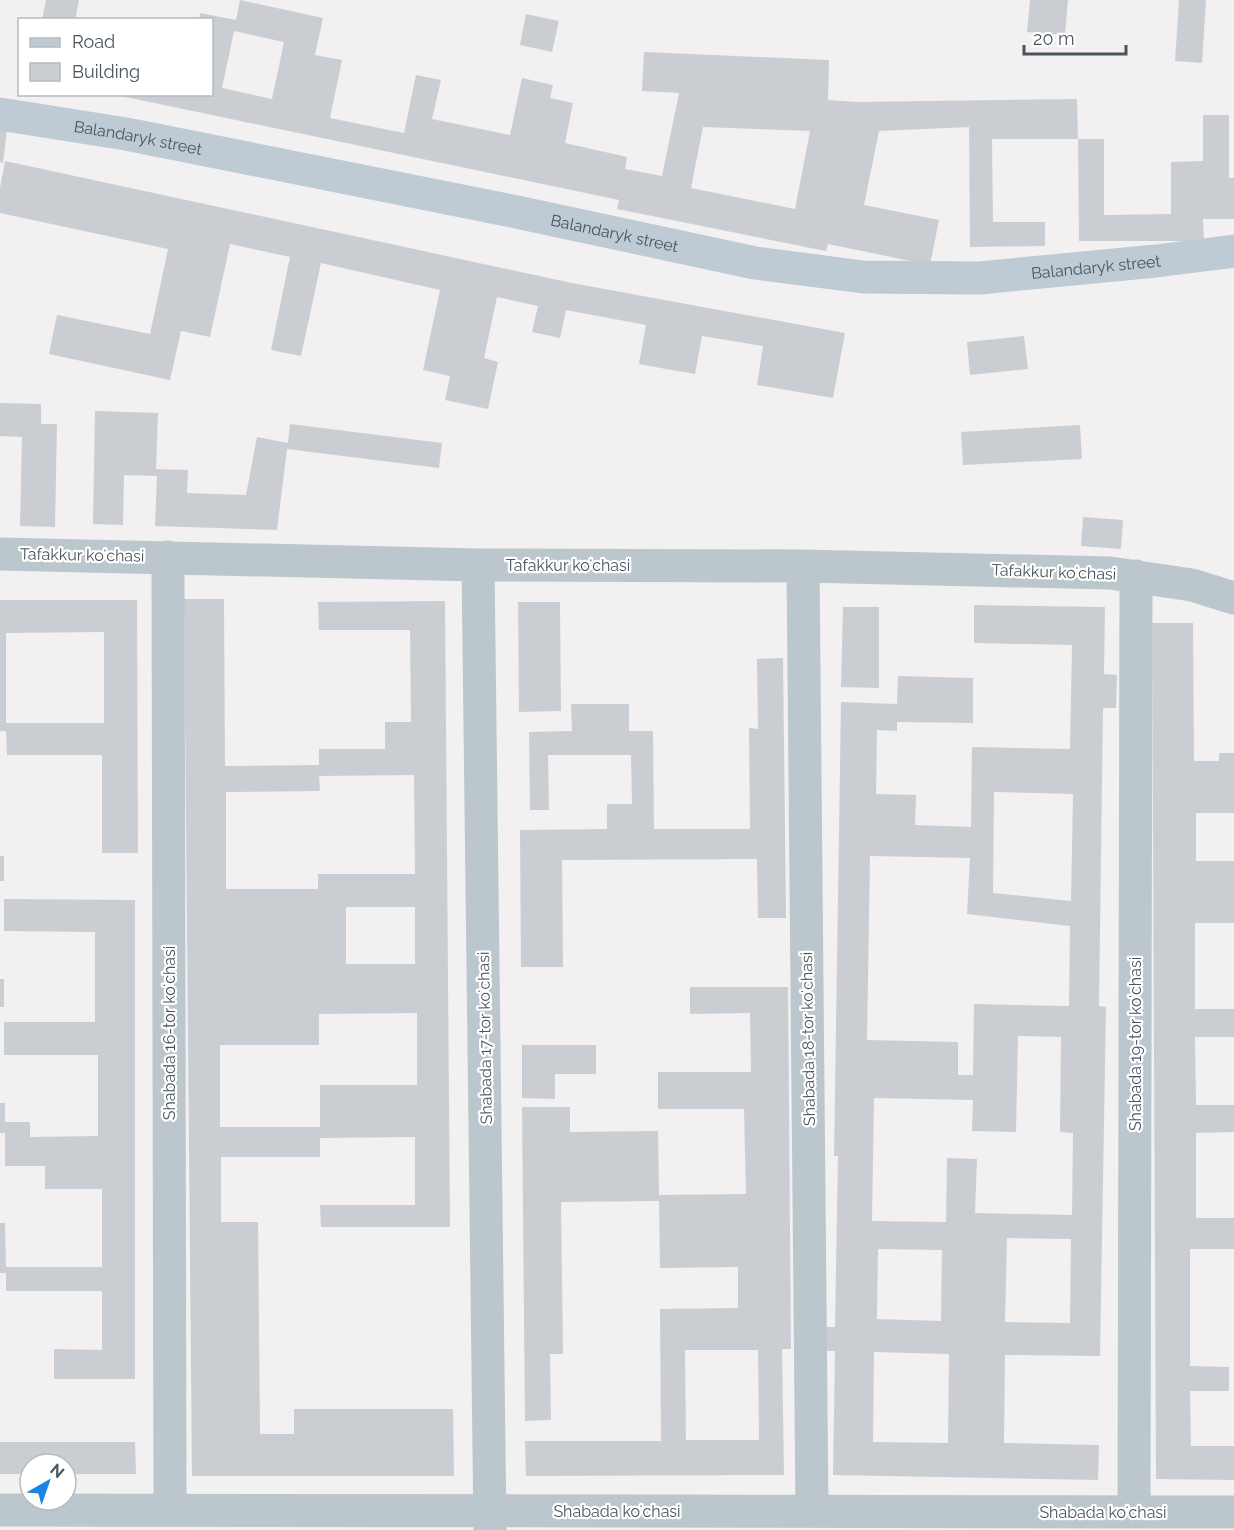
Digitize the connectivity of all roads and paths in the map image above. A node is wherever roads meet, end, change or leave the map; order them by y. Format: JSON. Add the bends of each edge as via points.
{"nodes":[{"id":1,"x":0,"y":114,"type":"edge"},
{"id":2,"x":1234,"y":250,"type":"edge"},
{"id":3,"x":0,"y":554,"type":"edge"},
{"id":4,"x":168,"y":556,"type":"junction"},
{"id":5,"x":478,"y":565,"type":"junction"},
{"id":6,"x":803,"y":566,"type":"junction"},
{"id":7,"x":1136,"y":576,"type":"junction"},
{"id":8,"x":1234,"y":598,"type":"edge"},
{"id":9,"x":0,"y":1510,"type":"edge"},
{"id":10,"x":1134,"y":1512,"type":"junction"},
{"id":11,"x":1234,"y":1512,"type":"edge"},
{"id":12,"x":181,"y":1517,"type":"edge"},
{"id":13,"x":794,"y":1518,"type":"edge"},
{"id":14,"x":490,"y":1521,"type":"edge"},
{"id":15,"x":1097,"y":1521,"type":"edge"}],
"edges":[{"from":1,"to":2,"type":"street","name":"Balandaryk street","via":[[138,136],[755,263],[863,277],[979,278]]},
{"from":3,"to":4,"type":"street","name":"Tafakkur koʻchasi"},
{"from":4,"to":5,"type":"street","name":"Tafakkur koʻchasi"},
{"from":4,"to":12,"type":"street","name":"Shabada 16-tor koʻchasi"},
{"from":5,"to":6,"type":"street","name":"Tafakkur koʻchasi"},
{"from":5,"to":14,"type":"street","name":"Shabada 17-tor koʻchasi"},
{"from":6,"to":7,"type":"street","name":"Tafakkur koʻchasi"},
{"from":6,"to":13,"type":"street","name":"Shabada 18-tor koʻchasi"},
{"from":7,"to":8,"type":"street","name":"Tafakkur koʻchasi","via":[[1192,585]]},
{"from":7,"to":10,"type":"street","name":"Shabada 19-tor koʻchasi"},
{"from":9,"to":12,"type":"street","name":"Shabada koʻchasi"},
{"from":10,"to":11,"type":"street","name":"Shabada koʻchasi"},
{"from":10,"to":15,"type":"street","name":"Shabada koʻchasi"},
{"from":12,"to":14,"type":"street","name":"Shabada koʻchasi"},
{"from":13,"to":14,"type":"street","name":"Shabada koʻchasi"},
{"from":13,"to":15,"type":"street","name":"Shabada koʻchasi"}]}
